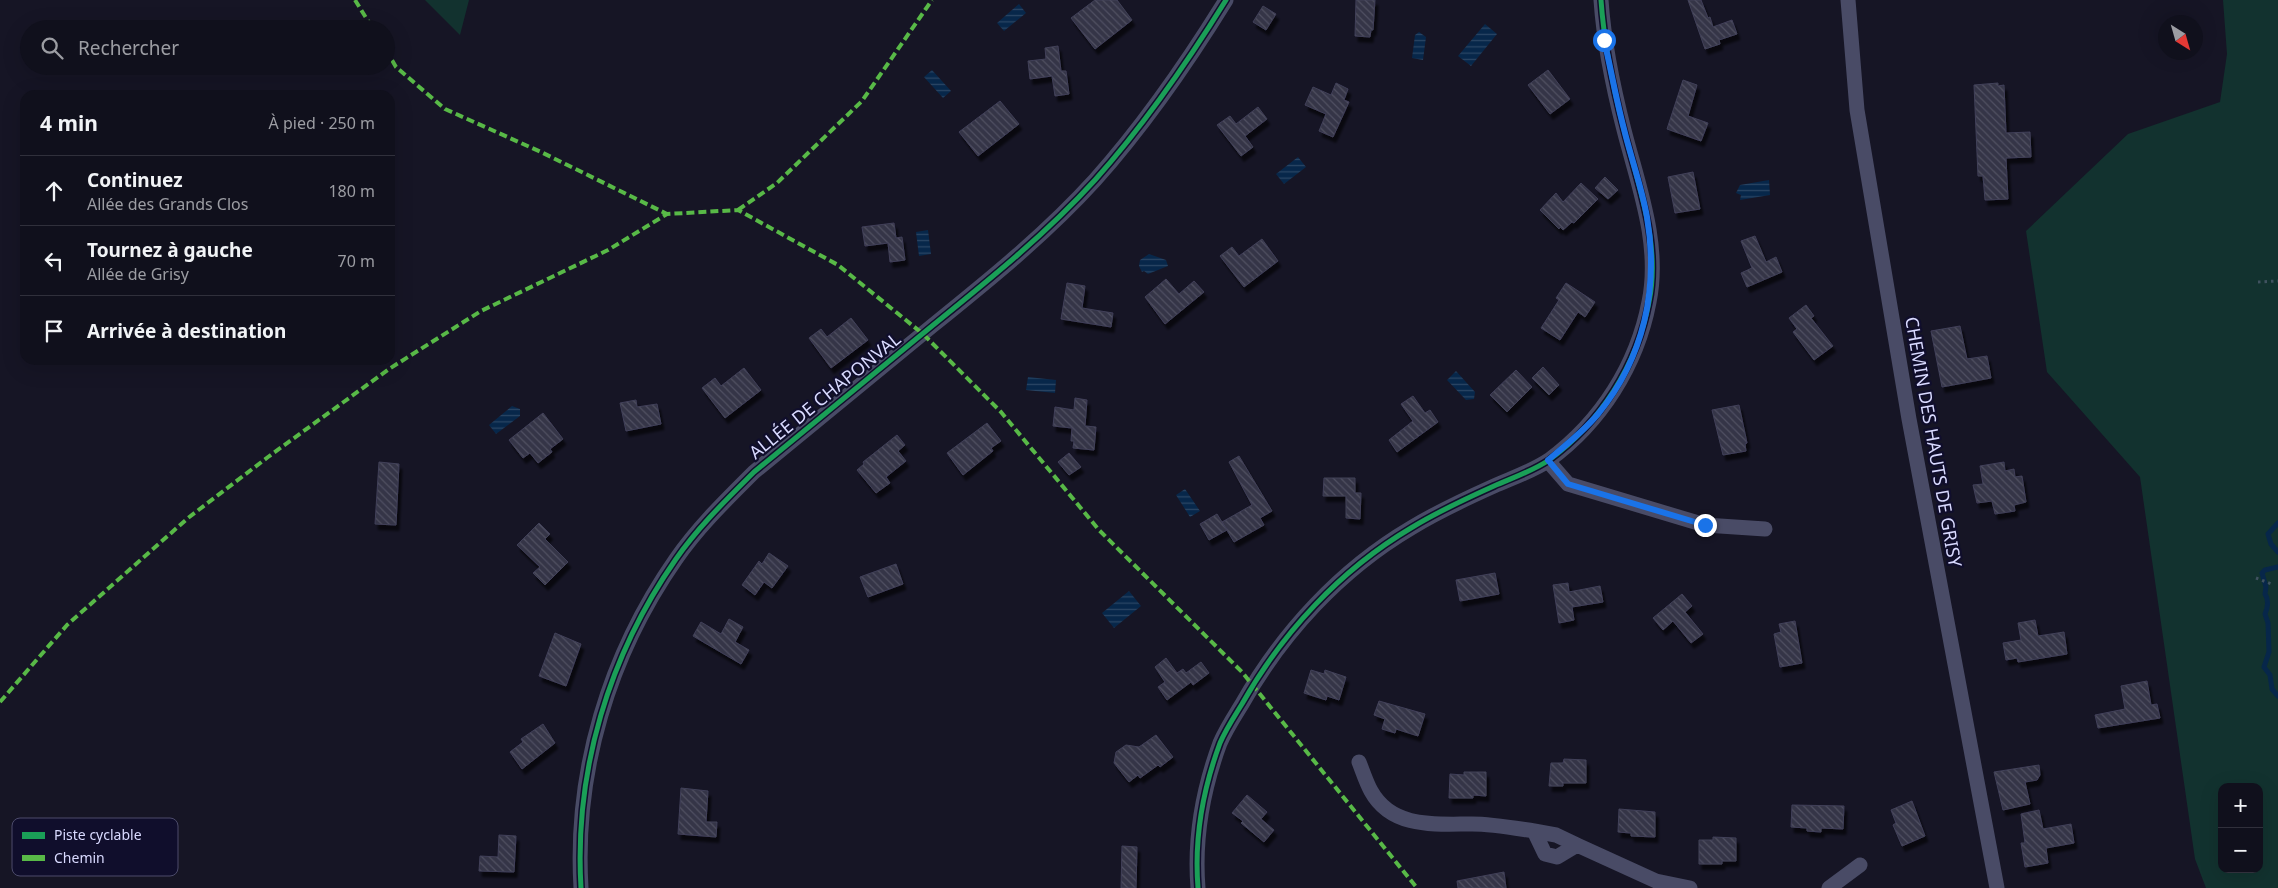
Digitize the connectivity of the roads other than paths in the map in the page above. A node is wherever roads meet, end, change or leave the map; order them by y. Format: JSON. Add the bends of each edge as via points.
{"nodes":[{"id":1,"x":1226,"y":0,"type":"edge"},
{"id":2,"x":1601,"y":0,"type":"edge"},
{"id":3,"x":1848,"y":0,"type":"edge"},
{"id":4,"x":1548,"y":460,"type":"junction"},
{"id":5,"x":1765,"y":528,"type":"dead end"},
{"id":6,"x":1359,"y":762,"type":"dead end"},
{"id":7,"x":1534,"y":831,"type":"junction"},
{"id":8,"x":1577,"y":846,"type":"junction"},
{"id":9,"x":1860,"y":865,"type":"dead end"},
{"id":10,"x":581,"y":888,"type":"edge"},
{"id":11,"x":1198,"y":888,"type":"edge"},
{"id":12,"x":1690,"y":888,"type":"edge"},
{"id":13,"x":1829,"y":888,"type":"edge"},
{"id":14,"x":1997,"y":888,"type":"edge"}],
"edges":[{"from":1,"to":10,"type":"street","name":"ALLÉE DE CHAPONVAL","via":[[1148,116],[1095,180],[1009,263],[754,472],[726,499],[677,557],[638,622],[605,698],[584,793],[580,826]]},
{"from":2,"to":4,"type":"street","via":[[1604,40],[1647,216],[1652,258],[1650,299],[1639,343],[1618,386],[1598,414]]},
{"from":3,"to":14,"type":"street","name":"CHEMIN DES HAUTS DE GRISY","via":[[1857,110],[1909,419]]},
{"from":4,"to":5,"type":"street","via":[[1568,484],[1705,525]]},
{"from":4,"to":11,"type":"street","via":[[1408,529],[1348,572],[1322,596],[1290,634],[1252,686],[1222,739],[1200,812]]},
{"from":6,"to":7,"type":"street","via":[[1372,793],[1391,812],[1413,822],[1474,824]]},
{"from":7,"to":8,"type":"street","via":[[1556,835]]},
{"from":7,"to":8,"type":"street","via":[[1545,854],[1556,857]]},
{"from":8,"to":12,"type":"street","via":[[1656,881]]},
{"from":9,"to":13,"type":"street"}]}
